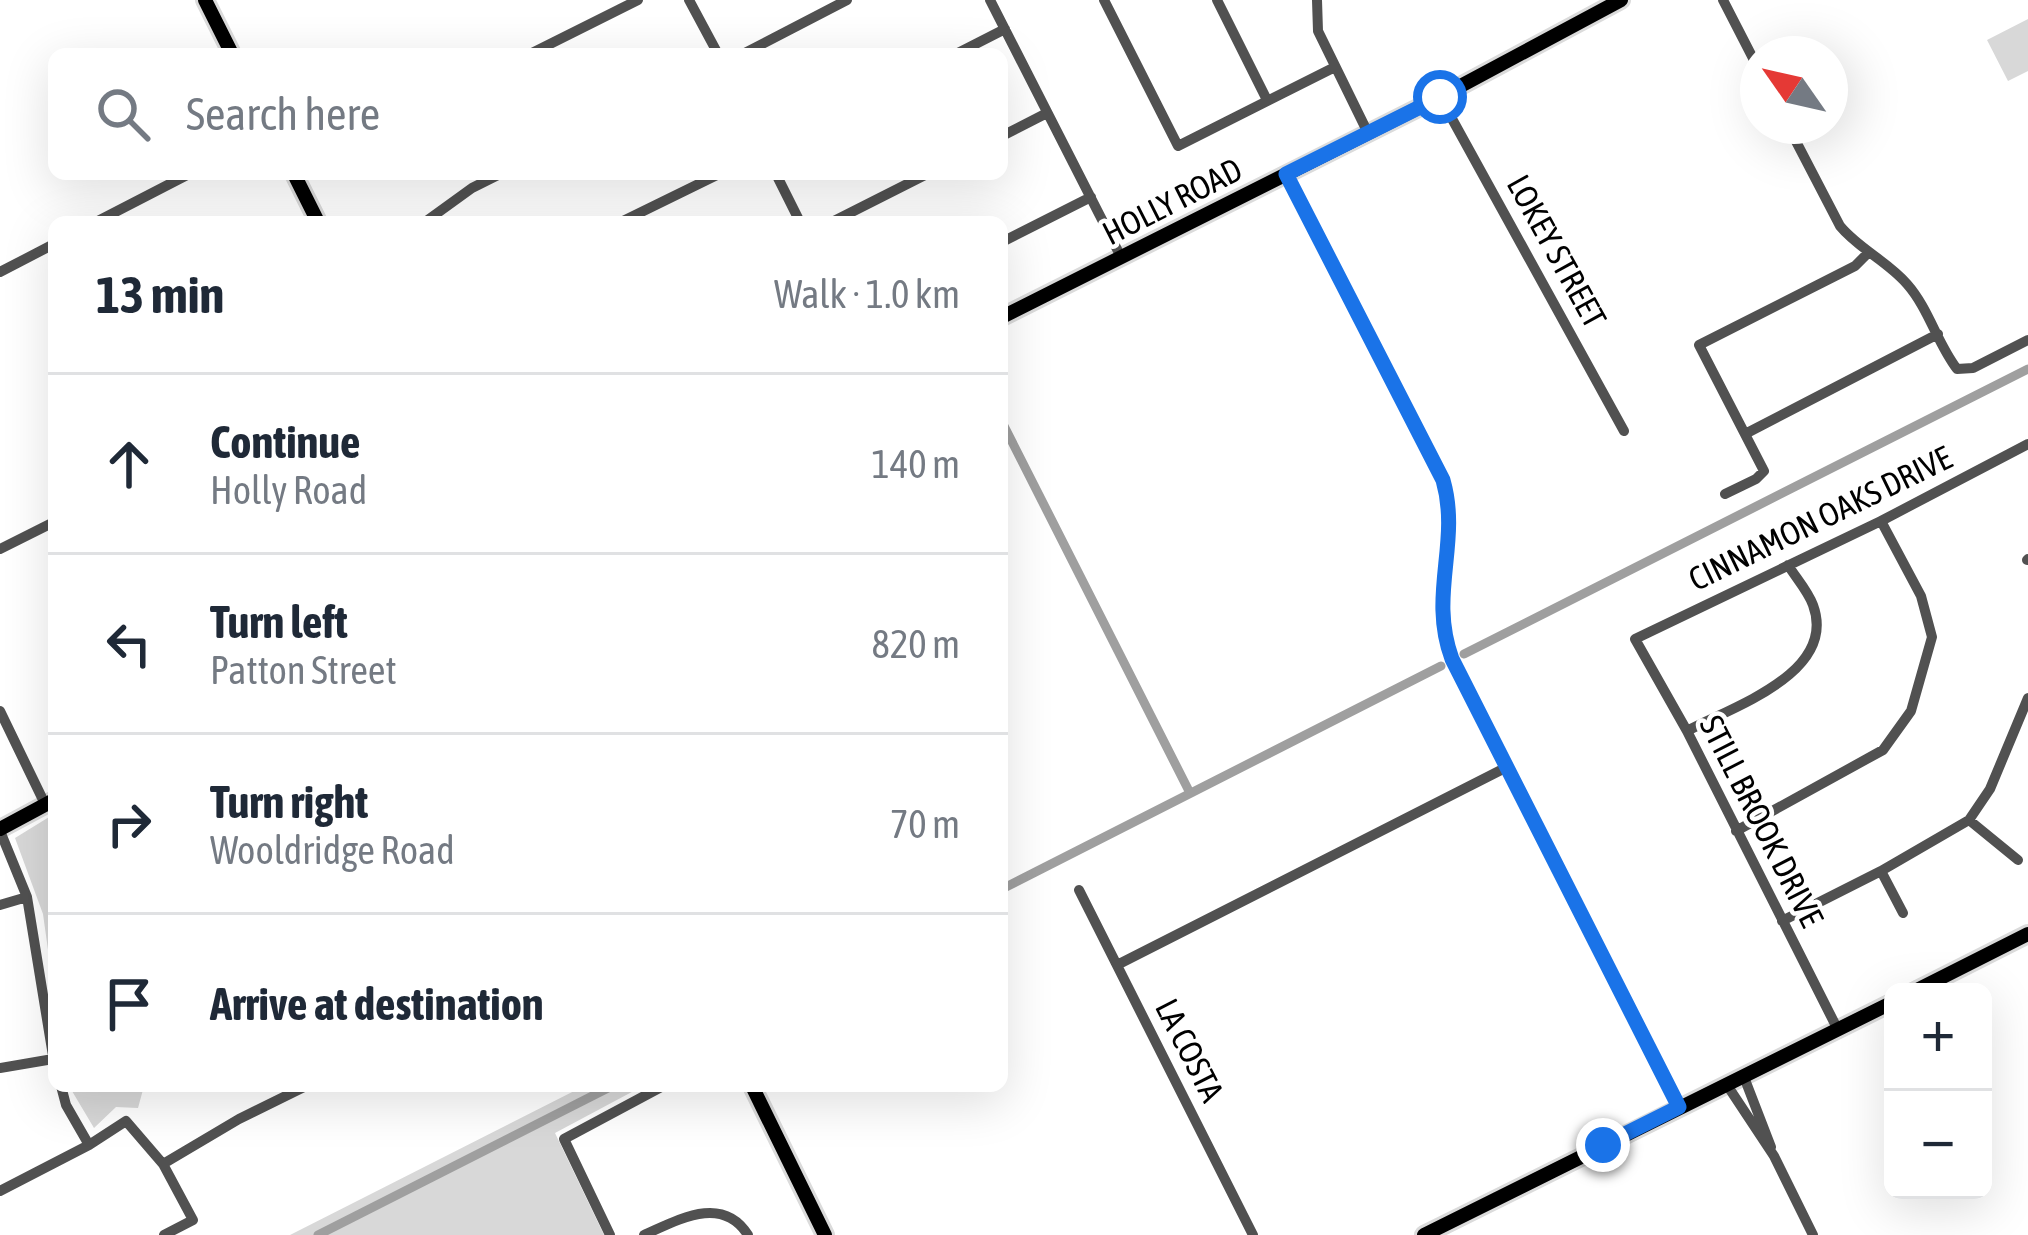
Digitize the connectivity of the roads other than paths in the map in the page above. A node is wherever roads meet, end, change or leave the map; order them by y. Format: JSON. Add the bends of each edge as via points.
{"nodes":[{"id":1,"x":205,"y":0,"type":"edge"},
{"id":2,"x":638,"y":0,"type":"edge"},
{"id":3,"x":689,"y":0,"type":"edge"},
{"id":4,"x":847,"y":0,"type":"edge"},
{"id":5,"x":990,"y":0,"type":"edge"},
{"id":6,"x":1104,"y":0,"type":"edge"},
{"id":7,"x":1217,"y":0,"type":"edge"},
{"id":8,"x":1317,"y":0,"type":"edge"},
{"id":9,"x":1621,"y":0,"type":"edge"},
{"id":10,"x":1723,"y":0,"type":"edge"},
{"id":11,"x":1005,"y":29,"type":"junction"},
{"id":12,"x":1742,"y":36,"type":"edge"},
{"id":13,"x":229,"y":48,"type":"edge"},
{"id":14,"x":542,"y":48,"type":"edge"},
{"id":15,"x":715,"y":48,"type":"edge"},
{"id":16,"x":754,"y":48,"type":"edge"},
{"id":17,"x":968,"y":48,"type":"edge"},
{"id":18,"x":1334,"y":67,"type":"junction"},
{"id":19,"x":1440,"y":97,"type":"junction"},
{"id":20,"x":1267,"y":100,"type":"junction"},
{"id":21,"x":1047,"y":113,"type":"junction"},
{"id":22,"x":1367,"y":131,"type":"junction"},
{"id":23,"x":1008,"y":133,"type":"edge"},
{"id":24,"x":1797,"y":144,"type":"edge"},
{"id":25,"x":1286,"y":174,"type":"junction"},
{"id":26,"x":178,"y":180,"type":"edge"},
{"id":27,"x":297,"y":180,"type":"edge"},
{"id":28,"x":488,"y":180,"type":"edge"},
{"id":29,"x":707,"y":180,"type":"edge"},
{"id":30,"x":779,"y":180,"type":"edge"},
{"id":31,"x":915,"y":180,"type":"edge"},
{"id":32,"x":1091,"y":197,"type":"junction"},
{"id":33,"x":108,"y":216,"type":"edge"},
{"id":34,"x":315,"y":216,"type":"edge"},
{"id":35,"x":432,"y":216,"type":"edge"},
{"id":36,"x":633,"y":216,"type":"edge"},
{"id":37,"x":797,"y":216,"type":"edge"},
{"id":38,"x":844,"y":216,"type":"edge"},
{"id":39,"x":1008,"y":239,"type":"edge"},
{"id":40,"x":48,"y":247,"type":"edge"},
{"id":41,"x":1869,"y":252,"type":"junction"},
{"id":42,"x":1121,"y":256,"type":"junction"},
{"id":43,"x":0,"y":272,"type":"edge"},
{"id":44,"x":1008,"y":313,"type":"edge"},
{"id":45,"x":1937,"y":334,"type":"junction"},
{"id":46,"x":2028,"y":340,"type":"edge"},
{"id":47,"x":1624,"y":431,"type":"dead end"},
{"id":48,"x":1745,"y":434,"type":"junction"},
{"id":49,"x":2026,"y":450,"type":"edge"},
{"id":50,"x":1725,"y":494,"type":"dead end"},
{"id":51,"x":1881,"y":521,"type":"junction"},
{"id":52,"x":48,"y":525,"type":"edge"},
{"id":53,"x":0,"y":549,"type":"edge"},
{"id":54,"x":1788,"y":565,"type":"junction"},
{"id":55,"x":1635,"y":639,"type":"joint"},
{"id":56,"x":2028,"y":698,"type":"edge"},
{"id":57,"x":0,"y":711,"type":"edge"},
{"id":58,"x":2025,"y":716,"type":"edge"},
{"id":59,"x":1687,"y":731,"type":"junction"},
{"id":60,"x":1507,"y":767,"type":"junction"},
{"id":61,"x":48,"y":798,"type":"edge"},
{"id":62,"x":48,"y":803,"type":"edge"},
{"id":63,"x":1969,"y":820,"type":"junction"},
{"id":64,"x":0,"y":830,"type":"edge"},
{"id":65,"x":1736,"y":831,"type":"junction"},
{"id":66,"x":2018,"y":860,"type":"dead end"},
{"id":67,"x":1882,"y":872,"type":"junction"},
{"id":68,"x":1079,"y":890,"type":"dead end"},
{"id":69,"x":27,"y":897,"type":"junction"},
{"id":70,"x":0,"y":905,"type":"edge"},
{"id":71,"x":1904,"y":913,"type":"dead end"},
{"id":72,"x":1782,"y":921,"type":"junction"},
{"id":73,"x":2028,"y":934,"type":"edge"},
{"id":74,"x":1117,"y":965,"type":"junction"},
{"id":75,"x":1930,"y":983,"type":"edge"},
{"id":76,"x":1884,"y":1007,"type":"edge"},
{"id":77,"x":48,"y":1025,"type":"edge"},
{"id":78,"x":1838,"y":1030,"type":"junction"},
{"id":79,"x":48,"y":1062,"type":"edge"},
{"id":80,"x":0,"y":1069,"type":"edge"},
{"id":81,"x":1744,"y":1077,"type":"junction"},
{"id":82,"x":1727,"y":1085,"type":"junction"},
{"id":83,"x":63,"y":1092,"type":"edge"},
{"id":84,"x":294,"y":1092,"type":"edge"},
{"id":85,"x":652,"y":1092,"type":"edge"},
{"id":86,"x":755,"y":1092,"type":"edge"},
{"id":87,"x":1679,"y":1107,"type":"junction"},
{"id":88,"x":89,"y":1145,"type":"junction"},
{"id":89,"x":1774,"y":1156,"type":"junction"},
{"id":90,"x":163,"y":1164,"type":"junction"},
{"id":91,"x":0,"y":1191,"type":"edge"},
{"id":92,"x":164,"y":1235,"type":"edge"},
{"id":93,"x":610,"y":1235,"type":"edge"},
{"id":94,"x":644,"y":1235,"type":"edge"},
{"id":95,"x":748,"y":1235,"type":"edge"},
{"id":96,"x":825,"y":1235,"type":"edge"},
{"id":97,"x":1253,"y":1235,"type":"edge"},
{"id":98,"x":1424,"y":1235,"type":"edge"},
{"id":99,"x":1814,"y":1235,"type":"edge"}],
"edges":[{"from":1,"to":13,"type":"main road"},
{"from":2,"to":14,"type":"street"},
{"from":3,"to":15,"type":"street"},
{"from":4,"to":16,"type":"street"},
{"from":5,"to":11,"type":"street"},
{"from":6,"to":20,"type":"street","via":[[1178,146]]},
{"from":7,"to":20,"type":"street"},
{"from":8,"to":18,"type":"street","via":[[1318,31]]},
{"from":9,"to":19,"type":"main road","name":"HOLLY ROAD"},
{"from":10,"to":12,"type":"street"},
{"from":11,"to":17,"type":"street"},
{"from":11,"to":21,"type":"street"},
{"from":18,"to":20,"type":"street"},
{"from":18,"to":22,"type":"street"},
{"from":19,"to":22,"type":"main road","name":"HOLLY ROAD"},
{"from":19,"to":47,"type":"street","name":"LOKEY STREET"},
{"from":21,"to":23,"type":"street"},
{"from":21,"to":32,"type":"street"},
{"from":22,"to":25,"type":"main road","name":"HOLLY ROAD"},
{"from":24,"to":41,"type":"street","via":[[1840,226]]},
{"from":25,"to":42,"type":"main road","name":"HOLLY ROAD"},
{"from":25,"to":60,"type":"street","via":[[1443,480],[1450,511],[1442,630]]},
{"from":26,"to":33,"type":"street"},
{"from":27,"to":34,"type":"main road"},
{"from":28,"to":35,"type":"street"},
{"from":29,"to":36,"type":"street"},
{"from":30,"to":37,"type":"street"},
{"from":31,"to":38,"type":"street"},
{"from":32,"to":39,"type":"street"},
{"from":32,"to":42,"type":"street"},
{"from":40,"to":43,"type":"street"},
{"from":41,"to":45,"type":"street","via":[[1905,282]]},
{"from":41,"to":48,"type":"street","via":[[1699,345]]},
{"from":42,"to":44,"type":"main road","name":"HOLLY ROAD"},
{"from":45,"to":46,"type":"street","via":[[1957,369]]},
{"from":45,"to":48,"type":"street"},
{"from":48,"to":50,"type":"street","via":[[1764,471]]},
{"from":49,"to":51,"type":"street","name":"CINNAMON OAKS DRIVE"},
{"from":51,"to":54,"type":"street","name":"CINNAMON OAKS DRIVE"},
{"from":51,"to":65,"type":"street","via":[[1921,596],[1932,637],[1911,711],[1883,750]]},
{"from":52,"to":53,"type":"street"},
{"from":54,"to":55,"type":"street","name":"CINNAMON OAKS DRIVE"},
{"from":54,"to":59,"type":"street","via":[[1814,606],[1817,634],[1805,663]]},
{"from":55,"to":59,"type":"street","name":"STILL BROOK DRIVE"},
{"from":56,"to":58,"type":"street"},
{"from":57,"to":61,"type":"street"},
{"from":58,"to":63,"type":"street"},
{"from":59,"to":65,"type":"street","name":"STILL BROOK DRIVE"},
{"from":60,"to":74,"type":"street"},
{"from":60,"to":87,"type":"street"},
{"from":62,"to":64,"type":"main road"},
{"from":63,"to":66,"type":"street"},
{"from":63,"to":67,"type":"street"},
{"from":64,"to":69,"type":"street"},
{"from":65,"to":72,"type":"street","name":"STILL BROOK DRIVE"},
{"from":67,"to":71,"type":"street"},
{"from":67,"to":72,"type":"street"},
{"from":68,"to":74,"type":"street","name":"LA COSTA"},
{"from":69,"to":70,"type":"street"},
{"from":69,"to":77,"type":"street"},
{"from":72,"to":78,"type":"street","name":"STILL BROOK DRIVE"},
{"from":73,"to":75,"type":"main road"},
{"from":74,"to":97,"type":"street","name":"LA COSTA"},
{"from":76,"to":78,"type":"main road"},
{"from":78,"to":81,"type":"main road"},
{"from":79,"to":80,"type":"street"},
{"from":81,"to":82,"type":"main road"},
{"from":81,"to":89,"type":"street"},
{"from":82,"to":87,"type":"main road"},
{"from":82,"to":89,"type":"street"},
{"from":83,"to":88,"type":"street"},
{"from":84,"to":90,"type":"street"},
{"from":85,"to":93,"type":"street","via":[[564,1139]]},
{"from":86,"to":96,"type":"main road"},
{"from":87,"to":98,"type":"main road"},
{"from":88,"to":90,"type":"street","via":[[127,1121]]},
{"from":88,"to":91,"type":"street"},
{"from":89,"to":99,"type":"street"},
{"from":90,"to":92,"type":"street","via":[[193,1220]]},
{"from":94,"to":95,"type":"street","via":[[706,1211],[740,1222]]}]}
